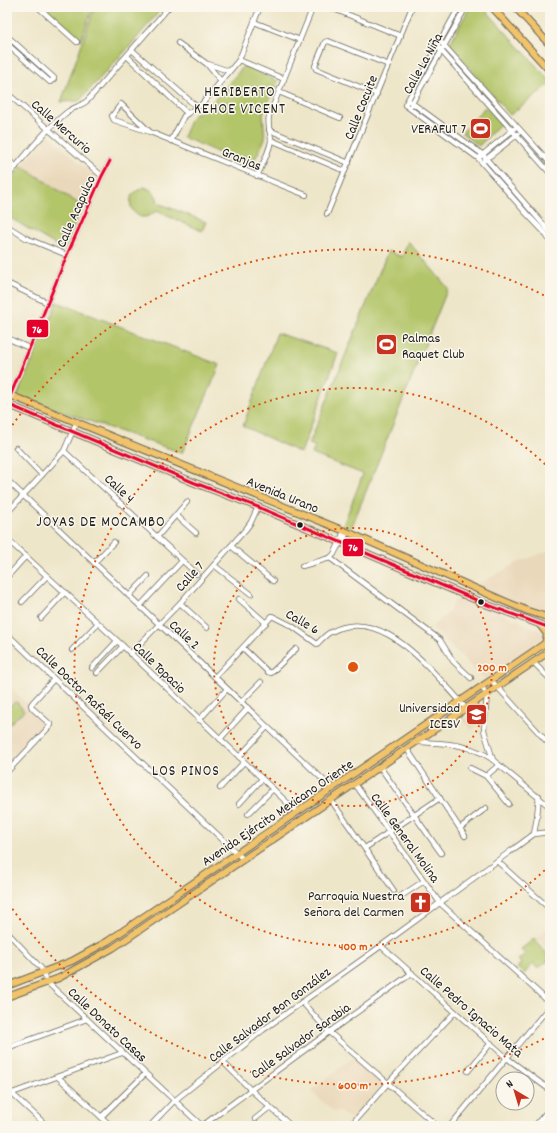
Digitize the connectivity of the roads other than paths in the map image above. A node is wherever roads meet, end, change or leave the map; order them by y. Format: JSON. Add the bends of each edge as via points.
{"nodes":[{"id":1,"x":38,"y":7,"type":"edge"},
{"id":2,"x":169,"y":7,"type":"edge"},
{"id":3,"x":260,"y":7,"type":"edge"},
{"id":4,"x":314,"y":7,"type":"edge"},
{"id":5,"x":329,"y":7,"type":"edge"},
{"id":6,"x":412,"y":7,"type":"edge"},
{"id":7,"x":459,"y":7,"type":"edge"},
{"id":8,"x":466,"y":7,"type":"edge"},
{"id":9,"x":492,"y":7,"type":"edge"},
{"id":10,"x":515,"y":7,"type":"edge"},
{"id":11,"x":254,"y":22,"type":"junction"},
{"id":12,"x":7,"y":36,"type":"edge"},
{"id":13,"x":401,"y":36,"type":"junction"},
{"id":14,"x":300,"y":40,"type":"junction"},
{"id":15,"x":77,"y":42,"type":"dead end"},
{"id":16,"x":178,"y":43,"type":"dead end"},
{"id":17,"x":7,"y":44,"type":"edge"},
{"id":18,"x":439,"y":44,"type":"junction"},
{"id":19,"x":550,"y":45,"type":"edge"},
{"id":20,"x":445,"y":46,"type":"junction"},
{"id":21,"x":132,"y":50,"type":"junction"},
{"id":22,"x":442,"y":51,"type":"junction"},
{"id":23,"x":126,"y":56,"type":"junction"},
{"id":24,"x":239,"y":60,"type":"junction"},
{"id":25,"x":207,"y":64,"type":"junction"},
{"id":26,"x":389,"y":65,"type":"junction"},
{"id":27,"x":229,"y":71,"type":"junction"},
{"id":28,"x":550,"y":71,"type":"edge"},
{"id":29,"x":162,"y":77,"type":"junction"},
{"id":30,"x":284,"y":79,"type":"junction"},
{"id":31,"x":221,"y":81,"type":"junction"},
{"id":32,"x":156,"y":84,"type":"junction"},
{"id":33,"x":279,"y":92,"type":"junction"},
{"id":34,"x":7,"y":93,"type":"edge"},
{"id":35,"x":377,"y":94,"type":"junction"},
{"id":36,"x":409,"y":104,"type":"junction"},
{"id":37,"x":197,"y":107,"type":"junction"},
{"id":38,"x":187,"y":113,"type":"junction"},
{"id":39,"x":340,"y":118,"type":"dead end"},
{"id":40,"x":517,"y":126,"type":"junction"},
{"id":41,"x":48,"y":129,"type":"junction"},
{"id":42,"x":270,"y":130,"type":"junction"},
{"id":43,"x":512,"y":130,"type":"junction"},
{"id":44,"x":150,"y":132,"type":"junction"},
{"id":45,"x":522,"y":132,"type":"junction"},
{"id":46,"x":516,"y":135,"type":"junction"},
{"id":47,"x":271,"y":140,"type":"junction"},
{"id":48,"x":171,"y":141,"type":"junction"},
{"id":49,"x":482,"y":154,"type":"junction"},
{"id":50,"x":478,"y":158,"type":"junction"},
{"id":51,"x":487,"y":158,"type":"junction"},
{"id":52,"x":7,"y":159,"type":"edge"},
{"id":53,"x":110,"y":161,"type":"dead end"},
{"id":54,"x":349,"y":163,"type":"junction"},
{"id":55,"x":482,"y":163,"type":"junction"},
{"id":56,"x":550,"y":163,"type":"edge"},
{"id":57,"x":16,"y":167,"type":"junction"},
{"id":58,"x":345,"y":171,"type":"junction"},
{"id":59,"x":550,"y":173,"type":"edge"},
{"id":60,"x":102,"y":176,"type":"junction"},
{"id":61,"x":257,"y":176,"type":"junction"},
{"id":62,"x":7,"y":178,"type":"edge"},
{"id":63,"x":306,"y":195,"type":"dead end"},
{"id":64,"x":528,"y":211,"type":"junction"},
{"id":65,"x":327,"y":214,"type":"dead end"},
{"id":66,"x":7,"y":226,"type":"edge"},
{"id":67,"x":550,"y":232,"type":"edge"},
{"id":68,"x":550,"y":241,"type":"edge"},
{"id":69,"x":67,"y":255,"type":"junction"},
{"id":70,"x":7,"y":284,"type":"edge"},
{"id":71,"x":48,"y":303,"type":"junction"},
{"id":72,"x":7,"y":338,"type":"edge"},
{"id":73,"x":29,"y":348,"type":"junction"},
{"id":74,"x":9,"y":394,"type":"edge"},
{"id":75,"x":7,"y":404,"type":"edge"},
{"id":76,"x":77,"y":421,"type":"junction"},
{"id":77,"x":73,"y":431,"type":"junction"},
{"id":78,"x":16,"y":448,"type":"dead end"},
{"id":79,"x":64,"y":451,"type":"junction"},
{"id":80,"x":42,"y":475,"type":"junction"},
{"id":81,"x":7,"y":480,"type":"edge"},
{"id":82,"x":23,"y":495,"type":"junction"},
{"id":83,"x":187,"y":502,"type":"dead end"},
{"id":84,"x":258,"y":507,"type":"junction"},
{"id":85,"x":297,"y":512,"type":"junction"},
{"id":86,"x":7,"y":513,"type":"edge"},
{"id":87,"x":176,"y":515,"type":"junction"},
{"id":88,"x":293,"y":522,"type":"junction"},
{"id":89,"x":346,"y":532,"type":"junction"},
{"id":90,"x":196,"y":533,"type":"dead end"},
{"id":91,"x":157,"y":537,"type":"junction"},
{"id":92,"x":7,"y":539,"type":"edge"},
{"id":93,"x":114,"y":542,"type":"dead end"},
{"id":94,"x":340,"y":543,"type":"junction"},
{"id":95,"x":231,"y":546,"type":"junction"},
{"id":96,"x":26,"y":556,"type":"junction"},
{"id":97,"x":330,"y":558,"type":"junction"},
{"id":98,"x":182,"y":561,"type":"junction"},
{"id":99,"x":94,"y":563,"type":"junction"},
{"id":100,"x":214,"y":565,"type":"junction"},
{"id":101,"x":302,"y":566,"type":"dead end"},
{"id":102,"x":197,"y":574,"type":"dead end"},
{"id":103,"x":46,"y":576,"type":"junction"},
{"id":104,"x":148,"y":576,"type":"dead end"},
{"id":105,"x":7,"y":577,"type":"edge"},
{"id":106,"x":273,"y":581,"type":"dead end"},
{"id":107,"x":65,"y":592,"type":"junction"},
{"id":108,"x":251,"y":594,"type":"dead end"},
{"id":109,"x":129,"y":596,"type":"junction"},
{"id":110,"x":239,"y":599,"type":"dead end"},
{"id":111,"x":22,"y":602,"type":"dead end"},
{"id":112,"x":180,"y":603,"type":"junction"},
{"id":113,"x":140,"y":606,"type":"junction"},
{"id":114,"x":41,"y":618,"type":"dead end"},
{"id":115,"x":550,"y":618,"type":"edge"},
{"id":116,"x":98,"y":623,"type":"junction"},
{"id":117,"x":266,"y":623,"type":"junction"},
{"id":118,"x":539,"y":624,"type":"junction"},
{"id":119,"x":159,"y":625,"type":"junction"},
{"id":120,"x":207,"y":628,"type":"dead end"},
{"id":121,"x":550,"y":628,"type":"edge"},
{"id":122,"x":7,"y":634,"type":"edge"},
{"id":123,"x":117,"y":641,"type":"junction"},
{"id":124,"x":547,"y":642,"type":"edge"},
{"id":125,"x":123,"y":646,"type":"junction"},
{"id":126,"x":243,"y":648,"type":"junction"},
{"id":127,"x":296,"y":649,"type":"dead end"},
{"id":128,"x":72,"y":650,"type":"dead end"},
{"id":129,"x":550,"y":651,"type":"edge"},
{"id":130,"x":130,"y":654,"type":"junction"},
{"id":131,"x":533,"y":662,"type":"junction"},
{"id":132,"x":92,"y":668,"type":"dead end"},
{"id":133,"x":97,"y":673,"type":"dead end"},
{"id":134,"x":215,"y":677,"type":"junction"},
{"id":135,"x":471,"y":678,"type":"dead end"},
{"id":136,"x":54,"y":679,"type":"junction"},
{"id":137,"x":550,"y":679,"type":"edge"},
{"id":138,"x":492,"y":680,"type":"junction"},
{"id":139,"x":261,"y":682,"type":"dead end"},
{"id":140,"x":482,"y":687,"type":"junction"},
{"id":141,"x":497,"y":688,"type":"junction"},
{"id":142,"x":227,"y":689,"type":"junction"},
{"id":143,"x":487,"y":695,"type":"junction"},
{"id":144,"x":461,"y":701,"type":"junction"},
{"id":145,"x":241,"y":702,"type":"junction"},
{"id":146,"x":248,"y":708,"type":"junction"},
{"id":147,"x":466,"y":709,"type":"junction"},
{"id":148,"x":199,"y":720,"type":"junction"},
{"id":149,"x":267,"y":727,"type":"junction"},
{"id":150,"x":220,"y":739,"type":"junction"},
{"id":151,"x":417,"y":742,"type":"junction"},
{"id":152,"x":550,"y":745,"type":"edge"},
{"id":153,"x":407,"y":749,"type":"junction"},
{"id":154,"x":239,"y":757,"type":"junction"},
{"id":155,"x":493,"y":760,"type":"junction"},
{"id":156,"x":244,"y":762,"type":"junction"},
{"id":157,"x":498,"y":765,"type":"junction"},
{"id":158,"x":380,"y":767,"type":"junction"},
{"id":159,"x":470,"y":768,"type":"dead end"},
{"id":160,"x":7,"y":772,"type":"edge"},
{"id":161,"x":486,"y":776,"type":"junction"},
{"id":162,"x":262,"y":779,"type":"junction"},
{"id":163,"x":355,"y":784,"type":"junction"},
{"id":164,"x":220,"y":788,"type":"dead end"},
{"id":165,"x":272,"y":789,"type":"junction"},
{"id":166,"x":333,"y":789,"type":"junction"},
{"id":167,"x":539,"y":796,"type":"junction"},
{"id":168,"x":440,"y":798,"type":"junction"},
{"id":169,"x":331,"y":800,"type":"junction"},
{"id":170,"x":239,"y":804,"type":"dead end"},
{"id":171,"x":509,"y":804,"type":"dead end"},
{"id":172,"x":550,"y":806,"type":"edge"},
{"id":173,"x":486,"y":808,"type":"dead end"},
{"id":174,"x":297,"y":812,"type":"junction"},
{"id":175,"x":248,"y":814,"type":"dead end"},
{"id":176,"x":414,"y":816,"type":"junction"},
{"id":177,"x":460,"y":828,"type":"junction"},
{"id":178,"x":389,"y":832,"type":"junction"},
{"id":179,"x":550,"y":832,"type":"edge"},
{"id":180,"x":534,"y":834,"type":"junction"},
{"id":181,"x":465,"y":836,"type":"dead end"},
{"id":182,"x":365,"y":848,"type":"junction"},
{"id":183,"x":237,"y":853,"type":"junction"},
{"id":184,"x":441,"y":853,"type":"dead end"},
{"id":185,"x":244,"y":860,"type":"junction"},
{"id":186,"x":497,"y":861,"type":"junction"},
{"id":187,"x":424,"y":881,"type":"junction"},
{"id":188,"x":394,"y":891,"type":"dead end"},
{"id":189,"x":402,"y":896,"type":"dead end"},
{"id":190,"x":440,"y":903,"type":"junction"},
{"id":191,"x":550,"y":909,"type":"edge"},
{"id":192,"x":8,"y":933,"type":"edge"},
{"id":193,"x":381,"y":946,"type":"junction"},
{"id":194,"x":44,"y":973,"type":"junction"},
{"id":195,"x":412,"y":973,"type":"junction"},
{"id":196,"x":48,"y":982,"type":"junction"},
{"id":197,"x":7,"y":986,"type":"edge"},
{"id":198,"x":7,"y":997,"type":"edge"},
{"id":199,"x":302,"y":1002,"type":"junction"},
{"id":200,"x":550,"y":1003,"type":"edge"},
{"id":201,"x":550,"y":1006,"type":"edge"},
{"id":202,"x":455,"y":1012,"type":"junction"},
{"id":203,"x":87,"y":1019,"type":"junction"},
{"id":204,"x":329,"y":1032,"type":"junction"},
{"id":205,"x":491,"y":1043,"type":"junction"},
{"id":206,"x":7,"y":1048,"type":"edge"},
{"id":207,"x":122,"y":1053,"type":"junction"},
{"id":208,"x":507,"y":1058,"type":"junction"},
{"id":209,"x":223,"y":1062,"type":"junction"},
{"id":210,"x":468,"y":1071,"type":"dead end"},
{"id":211,"x":146,"y":1074,"type":"junction"},
{"id":212,"x":58,"y":1077,"type":"junction"},
{"id":213,"x":388,"y":1083,"type":"junction"},
{"id":214,"x":7,"y":1088,"type":"edge"},
{"id":215,"x":250,"y":1090,"type":"junction"},
{"id":216,"x":550,"y":1090,"type":"edge"},
{"id":217,"x":9,"y":1094,"type":"edge"},
{"id":218,"x":174,"y":1100,"type":"junction"},
{"id":219,"x":270,"y":1107,"type":"junction"},
{"id":220,"x":550,"y":1108,"type":"edge"},
{"id":221,"x":101,"y":1117,"type":"junction"},
{"id":222,"x":255,"y":1119,"type":"dead end"},
{"id":223,"x":46,"y":1126,"type":"edge"},
{"id":224,"x":111,"y":1126,"type":"edge"},
{"id":225,"x":150,"y":1126,"type":"edge"},
{"id":226,"x":202,"y":1126,"type":"edge"},
{"id":227,"x":291,"y":1126,"type":"edge"},
{"id":228,"x":350,"y":1126,"type":"edge"},
{"id":229,"x":437,"y":1126,"type":"edge"},
{"id":230,"x":450,"y":1126,"type":"edge"},
{"id":231,"x":535,"y":1126,"type":"edge"}],
"edges":[{"from":1,"to":15,"type":"street"},
{"from":2,"to":21,"type":"street"},
{"from":3,"to":11,"type":"street"},
{"from":4,"to":14,"type":"street"},
{"from":5,"to":13,"type":"street"},
{"from":6,"to":13,"type":"street","name":"Calle Cocuite"},
{"from":7,"to":18,"type":"street","name":"Calle La Niña"},
{"from":8,"to":20,"type":"street","name":"Calle La Niña"},
{"from":9,"to":28,"type":"main road"},
{"from":10,"to":19,"type":"main road"},
{"from":11,"to":14,"type":"street"},
{"from":11,"to":24,"type":"street"},
{"from":12,"to":17,"type":"street","via":[[54,79],[50,82]]},
{"from":13,"to":26,"type":"street","name":"Calle Cocuite"},
{"from":14,"to":30,"type":"street"},
{"from":16,"to":25,"type":"street"},
{"from":18,"to":20,"type":"street"},
{"from":18,"to":22,"type":"street"},
{"from":18,"to":36,"type":"street","name":"Calle La Niña"},
{"from":20,"to":22,"type":"street","name":"Calle La Niña"},
{"from":20,"to":40,"type":"street"},
{"from":21,"to":23,"type":"street"},
{"from":21,"to":29,"type":"street"},
{"from":22,"to":36,"type":"street","name":"Calle La Niña"},
{"from":22,"to":43,"type":"street"},
{"from":23,"to":32,"type":"street"},
{"from":23,"to":41,"type":"street","via":[[85,102],[70,110]]},
{"from":24,"to":27,"type":"street"},
{"from":24,"to":30,"type":"street"},
{"from":25,"to":27,"type":"street"},
{"from":25,"to":31,"type":"street"},
{"from":26,"to":35,"type":"street","name":"Calle Cocuite"},
{"from":26,"to":35,"type":"street","via":[[326,42],[315,66],[316,69]]},
{"from":27,"to":31,"type":"street"},
{"from":29,"to":32,"type":"street"},
{"from":29,"to":37,"type":"street"},
{"from":30,"to":33,"type":"street"},
{"from":31,"to":37,"type":"street"},
{"from":32,"to":38,"type":"street"},
{"from":33,"to":39,"type":"street"},
{"from":33,"to":42,"type":"street","via":[[268,119]]},
{"from":34,"to":41,"type":"street","name":"Calle Mercurio"},
{"from":35,"to":54,"type":"street","name":"Calle Cocuite"},
{"from":36,"to":49,"type":"street"},
{"from":36,"to":50,"type":"street"},
{"from":37,"to":38,"type":"street"},
{"from":38,"to":48,"type":"street"},
{"from":40,"to":43,"type":"street"},
{"from":40,"to":45,"type":"street"},
{"from":41,"to":57,"type":"street"},
{"from":41,"to":60,"type":"street","name":"Calle Mercurio"},
{"from":42,"to":47,"type":"street"},
{"from":42,"to":54,"type":"street"},
{"from":43,"to":46,"type":"street"},
{"from":43,"to":49,"type":"street"},
{"from":44,"to":44,"type":"street","name":"Granjas","via":[[121,104],[112,118],[114,120]]},
{"from":44,"to":48,"type":"street","name":"Granjas"},
{"from":45,"to":46,"type":"street"},
{"from":45,"to":56,"type":"street"},
{"from":46,"to":51,"type":"street"},
{"from":46,"to":59,"type":"street"},
{"from":47,"to":58,"type":"street"},
{"from":47,"to":61,"type":"street"},
{"from":48,"to":61,"type":"street","name":"Granjas"},
{"from":49,"to":50,"type":"street"},
{"from":49,"to":51,"type":"street"},
{"from":50,"to":55,"type":"street"},
{"from":51,"to":55,"type":"street"},
{"from":51,"to":64,"type":"street"},
{"from":52,"to":57,"type":"street"},
{"from":53,"to":60,"type":"street","name":"Calle Acapulco"},
{"from":54,"to":58,"type":"street","name":"Calle Cocuite"},
{"from":55,"to":64,"type":"street"},
{"from":57,"to":62,"type":"street"},
{"from":58,"to":65,"type":"street","name":"Calle Cocuite"},
{"from":60,"to":69,"type":"street","name":"Calle Acapulco"},
{"from":61,"to":63,"type":"street","name":"Granjas"},
{"from":64,"to":67,"type":"street"},
{"from":64,"to":68,"type":"street"},
{"from":66,"to":69,"type":"street","via":[[26,238]]},
{"from":69,"to":71,"type":"street","name":"Calle Acapulco"},
{"from":70,"to":71,"type":"street"},
{"from":71,"to":73,"type":"street","name":"Calle Acapulco"},
{"from":72,"to":73,"type":"street"},
{"from":73,"to":74,"type":"street","name":"Calle Acapulco"},
{"from":74,"to":75,"type":"street","name":"Calle Acapulco"},
{"from":74,"to":76,"type":"main road","name":"Avenida Urano"},
{"from":75,"to":77,"type":"main road","name":"Avenida Urano"},
{"from":76,"to":77,"type":"street"},
{"from":76,"to":85,"type":"main road","name":"Avenida Urano"},
{"from":77,"to":79,"type":"street"},
{"from":77,"to":84,"type":"main road","name":"Avenida Urano"},
{"from":78,"to":80,"type":"street"},
{"from":79,"to":80,"type":"street"},
{"from":79,"to":91,"type":"street","name":"Calle 4"},
{"from":80,"to":82,"type":"street"},
{"from":81,"to":82,"type":"street","name":"Calle 2"},
{"from":82,"to":86,"type":"street"},
{"from":82,"to":99,"type":"street","name":"Calle 2"},
{"from":83,"to":87,"type":"street"},
{"from":84,"to":88,"type":"main road","name":"Avenida Urano"},
{"from":84,"to":95,"type":"street","name":"Calle 7","via":[[252,522]]},
{"from":85,"to":88,"type":"main road"},
{"from":85,"to":89,"type":"main road","name":"Avenida Urano"},
{"from":87,"to":90,"type":"street"},
{"from":87,"to":91,"type":"street"},
{"from":88,"to":94,"type":"main road","name":"Avenida Urano"},
{"from":89,"to":94,"type":"street"},
{"from":89,"to":115,"type":"main road","name":"Avenida Urano","via":[[499,599]]},
{"from":91,"to":98,"type":"street","name":"Calle 4"},
{"from":92,"to":96,"type":"street","name":"Calle Topacio"},
{"from":93,"to":99,"type":"street"},
{"from":94,"to":97,"type":"street"},
{"from":94,"to":118,"type":"main road","name":"Avenida Urano"},
{"from":95,"to":100,"type":"street","name":"Calle 7"},
{"from":95,"to":106,"type":"street"},
{"from":96,"to":103,"type":"street","name":"Calle Topacio"},
{"from":96,"to":105,"type":"street"},
{"from":97,"to":101,"type":"street"},
{"from":97,"to":135,"type":"street","via":[[440,640],[453,661]]},
{"from":98,"to":102,"type":"street","name":"Calle 4"},
{"from":98,"to":113,"type":"street"},
{"from":99,"to":109,"type":"street","name":"Calle 2"},
{"from":100,"to":108,"type":"street"},
{"from":100,"to":112,"type":"street","name":"Calle 7"},
{"from":103,"to":107,"type":"street","name":"Calle Topacio"},
{"from":103,"to":111,"type":"street"},
{"from":104,"to":109,"type":"street"},
{"from":107,"to":114,"type":"street"},
{"from":107,"to":116,"type":"street","name":"Calle Topacio"},
{"from":109,"to":113,"type":"street","name":"Calle 2"},
{"from":110,"to":117,"type":"street"},
{"from":112,"to":119,"type":"street","name":"Calle 7"},
{"from":112,"to":120,"type":"street"},
{"from":113,"to":119,"type":"street","name":"Calle 2"},
{"from":116,"to":123,"type":"street","name":"Calle Topacio"},
{"from":116,"to":128,"type":"street"},
{"from":117,"to":126,"type":"street","name":"Calle 6"},
{"from":117,"to":144,"type":"street","name":"Calle 6","via":[[272,616],[292,626],[317,644],[330,632],[346,627],[358,626],[382,631],[411,651]]},
{"from":118,"to":121,"type":"main road","name":"Avenida Urano"},
{"from":118,"to":124,"type":"main road","via":[[545,629]]},
{"from":119,"to":130,"type":"street","name":"Calle 7"},
{"from":119,"to":134,"type":"street","name":"Calle 2"},
{"from":122,"to":136,"type":"street","name":"Calle Doctor Rafaél Cuervo"},
{"from":123,"to":125,"type":"street","name":"Calle Topacio"},
{"from":123,"to":132,"type":"street"},
{"from":124,"to":138,"type":"main road","name":"Avenida Ejército Mexicano Oriente"},
{"from":125,"to":130,"type":"street","name":"Calle Topacio"},
{"from":125,"to":133,"type":"street"},
{"from":126,"to":127,"type":"street","via":[[270,673]]},
{"from":126,"to":134,"type":"street","name":"Calle 6"},
{"from":129,"to":131,"type":"main road","name":"Avenida Ejército Mexicano Oriente"},
{"from":130,"to":148,"type":"street","name":"Calle Topacio"},
{"from":131,"to":137,"type":"street"},
{"from":131,"to":141,"type":"main road","name":"Avenida Ejército Mexicano Oriente"},
{"from":134,"to":142,"type":"street","name":"Calle 2"},
{"from":136,"to":160,"type":"street","via":[[31,705],[51,725]]},
{"from":136,"to":183,"type":"street","name":"Calle Doctor Rafaél Cuervo"},
{"from":138,"to":140,"type":"main road","name":"Avenida Ejército Mexicano Oriente"},
{"from":138,"to":141,"type":"street"},
{"from":139,"to":145,"type":"street"},
{"from":140,"to":143,"type":"street"},
{"from":140,"to":144,"type":"main road","name":"Avenida Ejército Mexicano Oriente"},
{"from":141,"to":143,"type":"main road","name":"Avenida Ejército Mexicano Oriente"},
{"from":141,"to":152,"type":"street"},
{"from":142,"to":145,"type":"street","name":"Calle 2"},
{"from":142,"to":148,"type":"street"},
{"from":143,"to":147,"type":"main road","name":"Avenida Ejército Mexicano Oriente"},
{"from":143,"to":155,"type":"street","via":[[484,730]]},
{"from":144,"to":147,"type":"street","name":"Calle 6"},
{"from":144,"to":166,"type":"main road","name":"Avenida Ejército Mexicano Oriente"},
{"from":145,"to":146,"type":"street","name":"Calle 2"},
{"from":146,"to":149,"type":"street","name":"Calle 2"},
{"from":146,"to":150,"type":"street"},
{"from":147,"to":151,"type":"main road","name":"Avenida Ejército Mexicano Oriente"},
{"from":148,"to":150,"type":"street","name":"Calle Topacio"},
{"from":149,"to":154,"type":"street"},
{"from":149,"to":166,"type":"street","name":"Calle 2"},
{"from":150,"to":154,"type":"street","name":"Calle Topacio"},
{"from":151,"to":153,"type":"main road","name":"Avenida Ejército Mexicano Oriente"},
{"from":151,"to":155,"type":"street","via":[[460,746]]},
{"from":153,"to":158,"type":"main road","name":"Avenida Ejército Mexicano Oriente"},
{"from":153,"to":168,"type":"street"},
{"from":154,"to":156,"type":"street","name":"Calle Topacio"},
{"from":155,"to":157,"type":"street"},
{"from":156,"to":162,"type":"street","name":"Calle Topacio"},
{"from":156,"to":164,"type":"street"},
{"from":157,"to":161,"type":"street"},
{"from":157,"to":167,"type":"street"},
{"from":158,"to":163,"type":"main road","name":"Avenida Ejército Mexicano Oriente"},
{"from":158,"to":176,"type":"street"},
{"from":159,"to":161,"type":"street"},
{"from":161,"to":171,"type":"street"},
{"from":162,"to":165,"type":"street","name":"Calle Topacio"},
{"from":162,"to":170,"type":"street"},
{"from":163,"to":169,"type":"main road","name":"Avenida Ejército Mexicano Oriente"},
{"from":163,"to":178,"type":"street","name":"Calle General Molina"},
{"from":165,"to":174,"type":"street","name":"Calle Topacio"},
{"from":165,"to":175,"type":"street"},
{"from":166,"to":174,"type":"main road","name":"Avenida Ejército Mexicano Oriente"},
{"from":167,"to":172,"type":"street"},
{"from":167,"to":180,"type":"street"},
{"from":168,"to":176,"type":"street"},
{"from":168,"to":177,"type":"street"},
{"from":169,"to":182,"type":"street"},
{"from":169,"to":185,"type":"main road","name":"Avenida Ejército Mexicano Oriente"},
{"from":173,"to":177,"type":"street"},
{"from":174,"to":183,"type":"main road","name":"Avenida Ejército Mexicano Oriente"},
{"from":176,"to":178,"type":"street"},
{"from":176,"to":184,"type":"street"},
{"from":177,"to":181,"type":"street"},
{"from":178,"to":182,"type":"street"},
{"from":178,"to":187,"type":"street","name":"Calle General Molina"},
{"from":179,"to":180,"type":"street","name":"Calle Salvador Bon González"},
{"from":180,"to":186,"type":"street","name":"Calle Salvador Bon González"},
{"from":182,"to":188,"type":"street"},
{"from":183,"to":185,"type":"street","name":"Calle Doctor Rafaél Cuervo"},
{"from":183,"to":194,"type":"main road","name":"Avenida Ejército Mexicano Oriente","via":[[108,941],[72,962]]},
{"from":185,"to":196,"type":"main road","name":"Avenida Ejército Mexicano Oriente","via":[[113,948]]},
{"from":186,"to":190,"type":"street","name":"Calle Salvador Bon González"},
{"from":186,"to":191,"type":"street"},
{"from":187,"to":189,"type":"street"},
{"from":187,"to":190,"type":"street","name":"Calle General Molina"},
{"from":190,"to":193,"type":"street","name":"Calle Salvador Bon González"},
{"from":190,"to":200,"type":"street","name":"Calle General Molina"},
{"from":192,"to":194,"type":"street","name":"Calle Donato Casas"},
{"from":193,"to":195,"type":"street","name":"Calle Pedro Ignacio Mata"},
{"from":193,"to":199,"type":"street","name":"Calle Salvador Bon González"},
{"from":194,"to":196,"type":"street","name":"Calle Donato Casas"},
{"from":194,"to":197,"type":"main road","name":"Avenida Ejército Mexicano Oriente"},
{"from":195,"to":202,"type":"street","name":"Calle Pedro Ignacio Mata"},
{"from":195,"to":204,"type":"street","name":"Calle Salvador Sarabia"},
{"from":196,"to":198,"type":"main road","name":"Avenida Ejército Mexicano Oriente"},
{"from":196,"to":203,"type":"street","name":"Calle Donato Casas"},
{"from":199,"to":204,"type":"street"},
{"from":199,"to":209,"type":"street","name":"Calle Salvador Bon González"},
{"from":201,"to":208,"type":"street"},
{"from":202,"to":205,"type":"street","name":"Calle Pedro Ignacio Mata"},
{"from":202,"to":213,"type":"street"},
{"from":203,"to":206,"type":"street"},
{"from":203,"to":207,"type":"street","name":"Calle Donato Casas"},
{"from":204,"to":213,"type":"street"},
{"from":204,"to":215,"type":"street","name":"Calle Salvador Sarabia"},
{"from":205,"to":208,"type":"street","name":"Calle Pedro Ignacio Mata"},
{"from":205,"to":210,"type":"street"},
{"from":207,"to":211,"type":"street","name":"Calle Donato Casas"},
{"from":207,"to":212,"type":"street"},
{"from":208,"to":216,"type":"street","name":"Calle Pedro Ignacio Mata"},
{"from":208,"to":230,"type":"street"},
{"from":209,"to":215,"type":"street"},
{"from":209,"to":218,"type":"street","name":"Calle Salvador Bon González"},
{"from":211,"to":218,"type":"street","name":"Calle Donato Casas"},
{"from":211,"to":221,"type":"street"},
{"from":212,"to":217,"type":"street"},
{"from":212,"to":221,"type":"street"},
{"from":213,"to":228,"type":"street"},
{"from":213,"to":229,"type":"street"},
{"from":214,"to":217,"type":"street"},
{"from":215,"to":219,"type":"street"},
{"from":215,"to":226,"type":"street","name":"Calle Salvador Sarabia"},
{"from":217,"to":223,"type":"street"},
{"from":218,"to":225,"type":"street","name":"Calle Salvador Bon González"},
{"from":218,"to":226,"type":"street","name":"Calle Donato Casas"},
{"from":219,"to":222,"type":"street"},
{"from":219,"to":227,"type":"street"},
{"from":220,"to":231,"type":"street"},
{"from":221,"to":224,"type":"street"}]}
